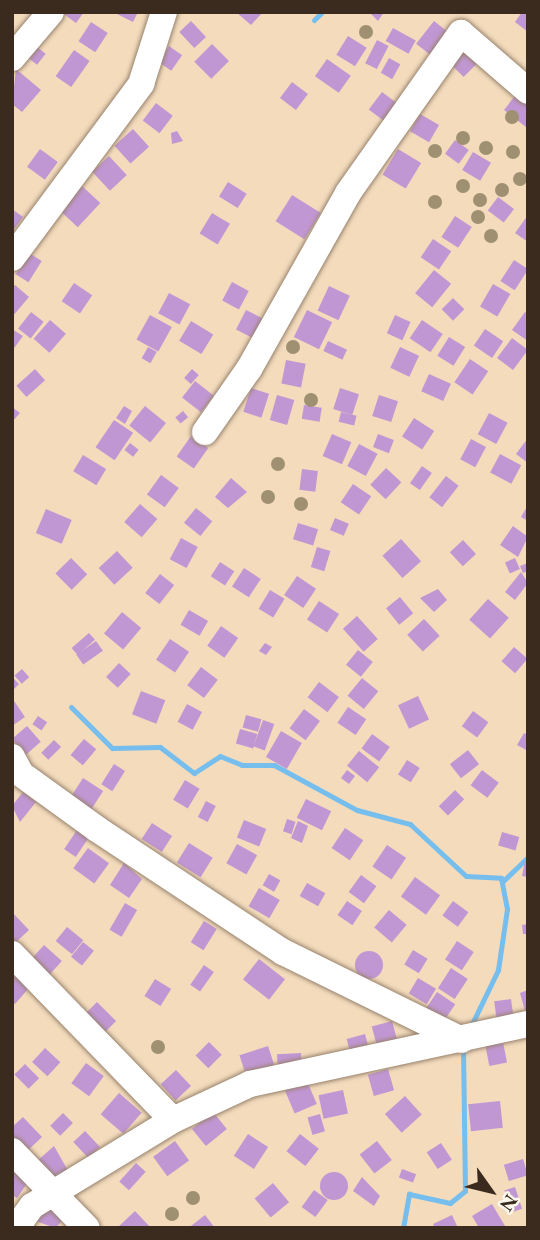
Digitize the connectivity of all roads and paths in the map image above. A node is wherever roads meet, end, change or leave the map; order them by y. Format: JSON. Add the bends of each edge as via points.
{"nodes":[{"id":1,"x":51,"y":12,"type":"edge"},
{"id":2,"x":164,"y":12,"type":"edge"},
{"id":3,"x":12,"y":58,"type":"edge"},
{"id":4,"x":528,"y":91,"type":"edge"},
{"id":5,"x":12,"y":258,"type":"edge"},
{"id":6,"x":205,"y":432,"type":"dead end"},
{"id":7,"x":15,"y":772,"type":"edge"},
{"id":8,"x":12,"y":954,"type":"edge"},
{"id":9,"x":528,"y":1024,"type":"edge"},
{"id":10,"x":461,"y":1040,"type":"junction"},
{"id":11,"x":173,"y":1120,"type":"junction"},
{"id":12,"x":12,"y":1151,"type":"edge"},
{"id":13,"x":54,"y":1196,"type":"junction"},
{"id":14,"x":16,"y":1228,"type":"edge"},
{"id":15,"x":87,"y":1228,"type":"edge"}],
"edges":[{"from":1,"to":3,"type":"street"},
{"from":2,"to":5,"type":"street","via":[[141,84]]},
{"from":4,"to":6,"type":"street","via":[[461,33],[348,193],[256,357]]},
{"from":7,"to":10,"type":"street","via":[[282,952]]},
{"from":8,"to":11,"type":"street"},
{"from":9,"to":10,"type":"street"},
{"from":10,"to":11,"type":"street","via":[[250,1084]]},
{"from":11,"to":13,"type":"street"},
{"from":12,"to":13,"type":"street"},
{"from":13,"to":14,"type":"street","via":[[32,1206]]},
{"from":13,"to":15,"type":"street"}]}
